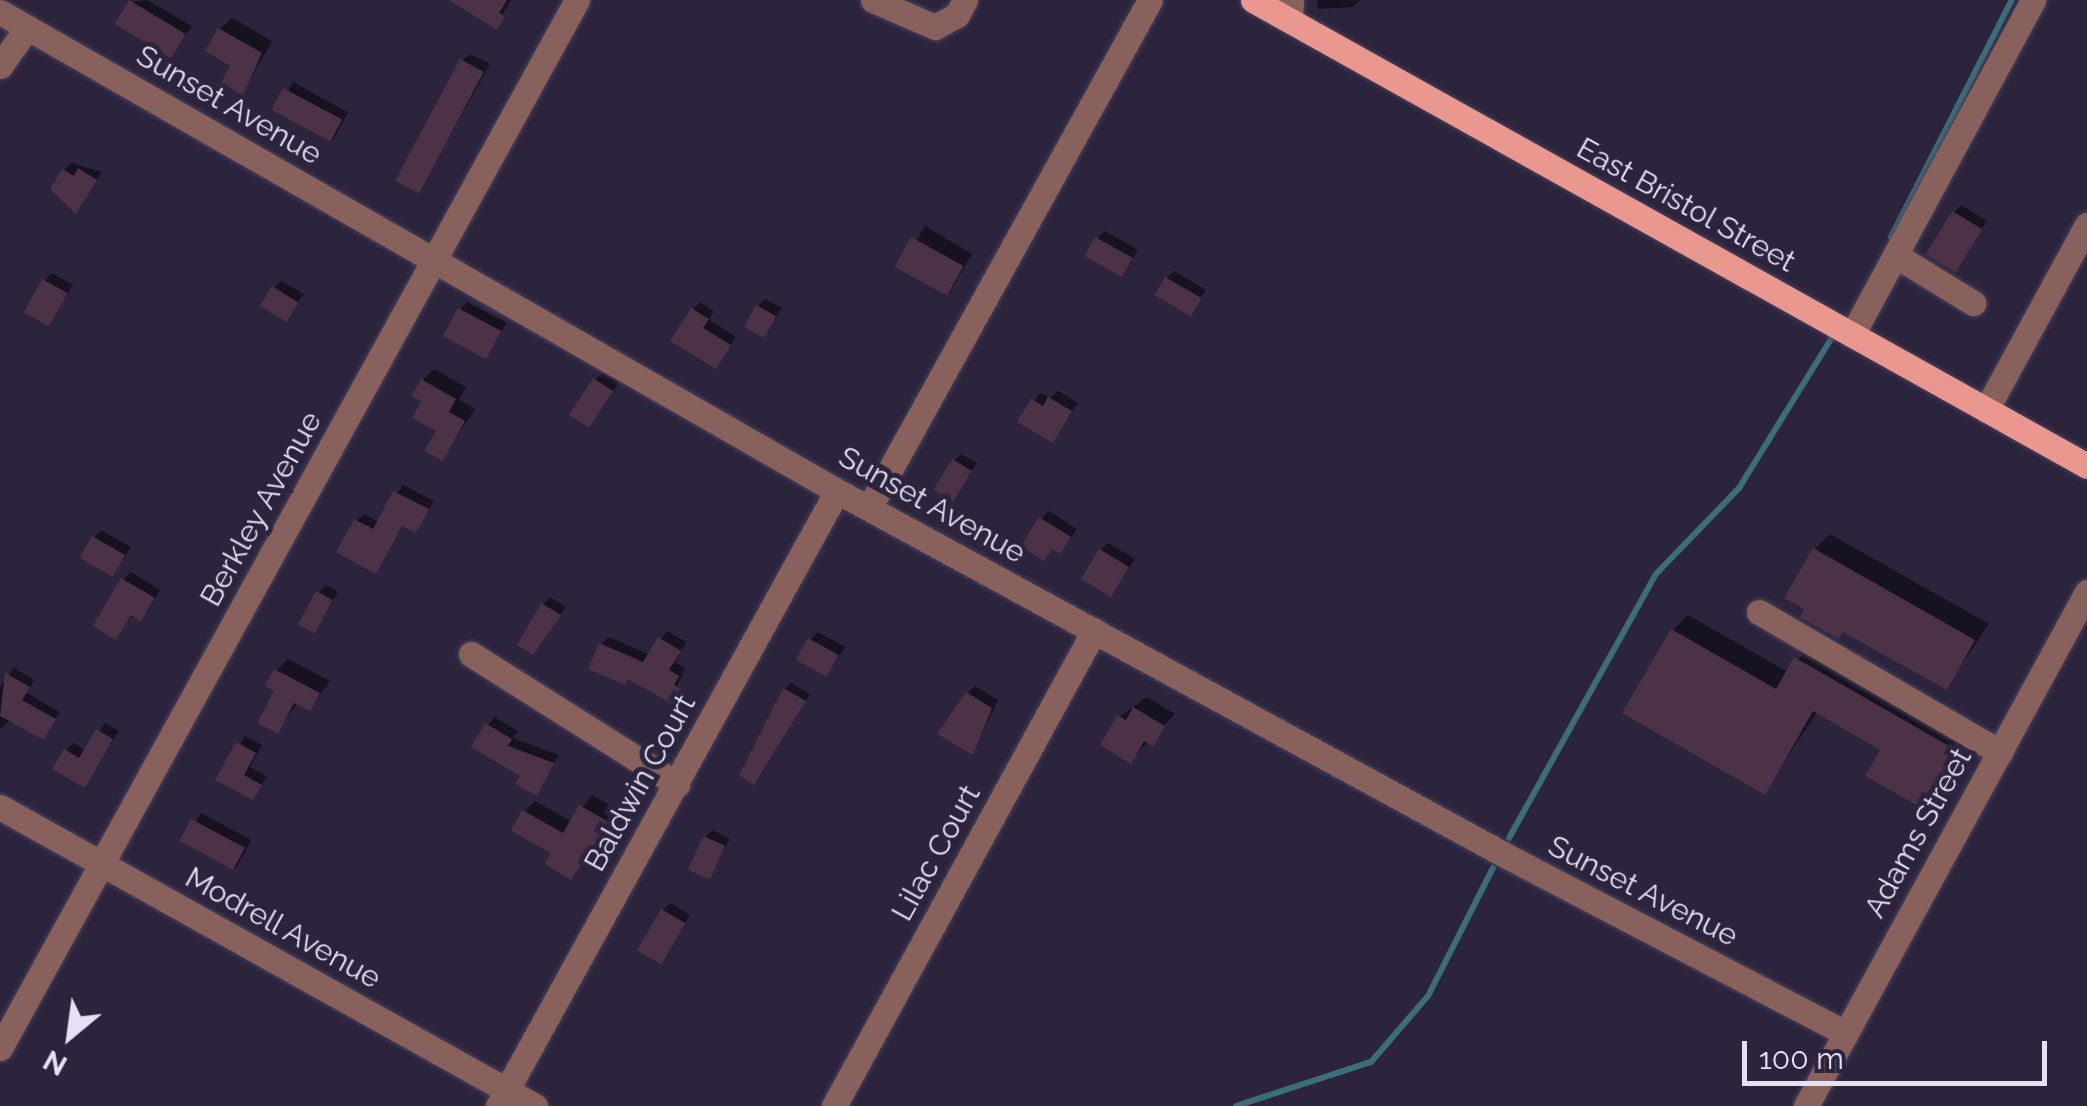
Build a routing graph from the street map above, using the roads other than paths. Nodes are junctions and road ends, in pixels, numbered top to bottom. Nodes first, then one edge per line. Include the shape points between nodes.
1 (578, 0) edge
2 (874, 0) edge
3 (965, 0) edge
4 (1150, 0) edge
5 (1252, 0) edge
6 (2033, 0) edge
7 (1291, 10) edge
8 (0, 12) edge
9 (27, 28) junction
10 (0, 66) edge
11 (2087, 226) edge
12 (1895, 256) junction
13 (437, 260) junction
14 (1973, 303) dead end
15 (1852, 335) junction
16 (1986, 410) junction
17 (2087, 466) edge
18 (838, 491) junction
19 (870, 506) junction
20 (2087, 592) edge
21 (1759, 612) dead end
22 (1094, 631) junction
23 (471, 654) dead end
24 (2000, 752) junction
25 (676, 784) junction
26 (0, 808) edge
27 (102, 864) junction
28 (1846, 1032) junction
29 (0, 1048) edge
30 (502, 1098) edge
31 (534, 1106) edge
32 (834, 1106) edge
33 (1806, 1106) edge

1 - 13 street, Berkley Avenue
2 - 3 street via 935,28 957,15
4 - 19 street
5 - 7 main road, East Bristol Street
6 - 12 street
7 - 15 main road, East Bristol Street
8 - 9 street, Sunset Avenue
9 - 10 street
9 - 13 street, Sunset Avenue
11 - 16 street
12 - 14 street
12 - 15 street
13 - 18 street, Sunset Avenue
13 - 27 street, Berkley Avenue
15 - 16 main road, East Bristol Street
16 - 17 main road, East Bristol Street
18 - 19 street, Sunset Avenue
18 - 25 street, Baldwin Court
19 - 22 street, Sunset Avenue
20 - 24 street, Adams Street
21 - 24 street
22 - 28 street, Sunset Avenue
22 - 32 street, Lilac Court
23 - 25 street
24 - 28 street, Adams Street
25 - 30 street, Baldwin Court
26 - 27 street, Modrell Avenue
27 - 29 street, Berkley Avenue
27 - 30 street, Modrell Avenue
28 - 33 street, Adams Street
30 - 31 street, Modrell Avenue

